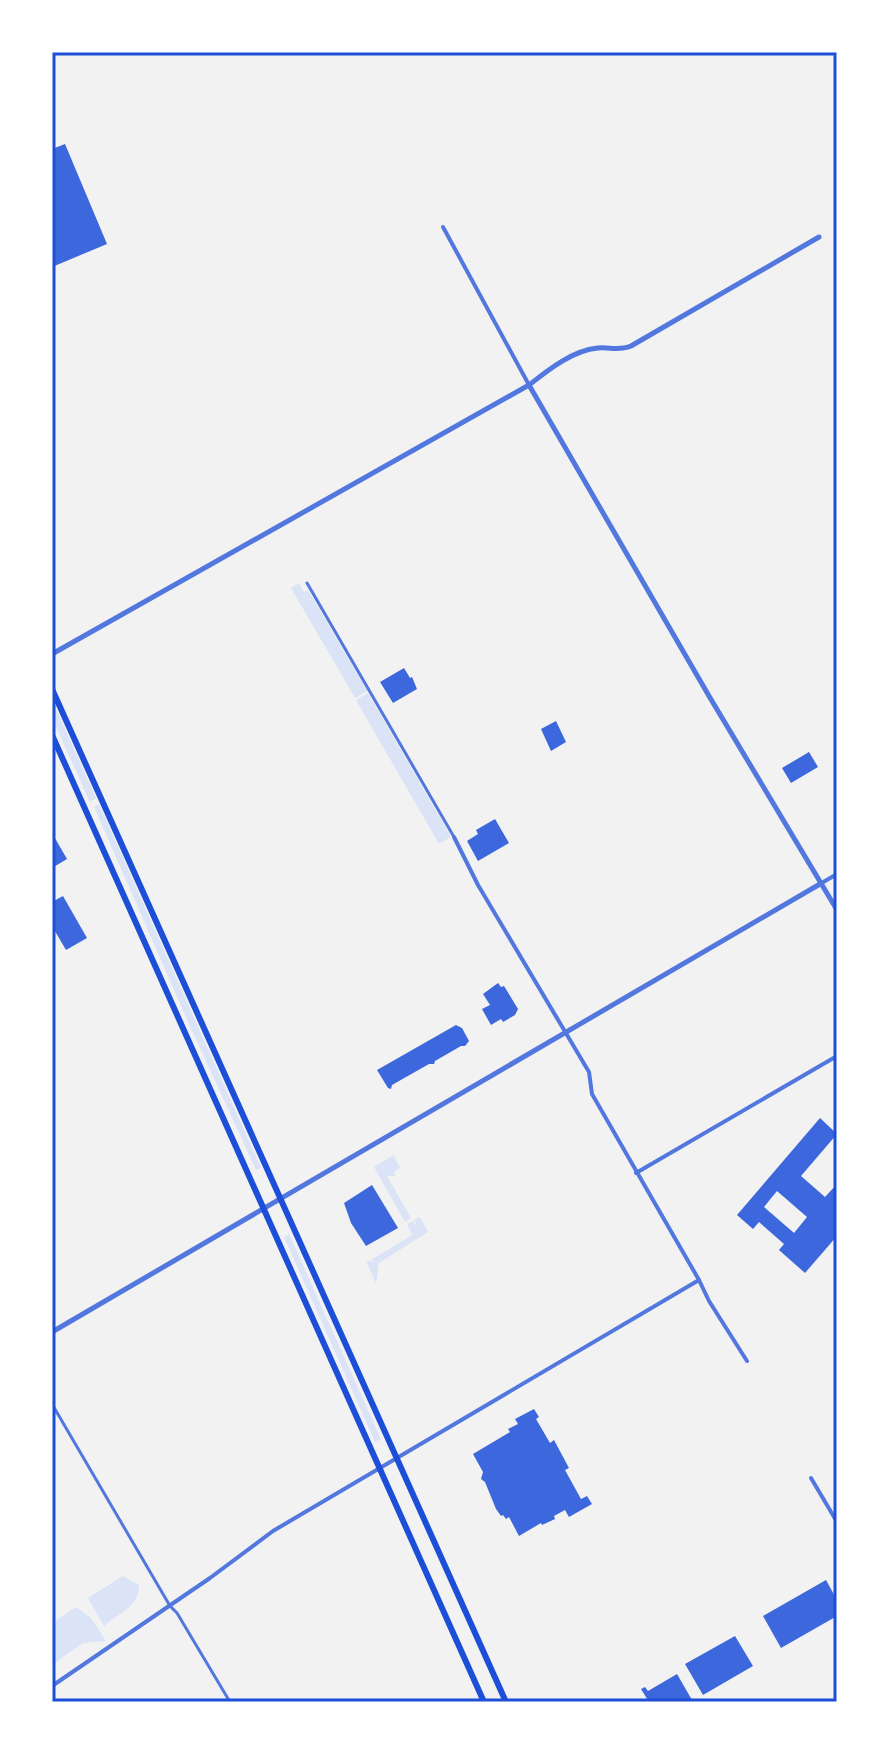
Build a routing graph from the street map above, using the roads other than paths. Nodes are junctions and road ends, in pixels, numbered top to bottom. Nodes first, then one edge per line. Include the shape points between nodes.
1 (443, 227) dead end
2 (819, 237) dead end
3 (529, 385) junction
4 (307, 583) dead end
5 (52, 654) edge
6 (52, 689) edge
7 (52, 735) edge
8 (454, 837) joint
9 (837, 874) edge
10 (820, 884) junction
11 (837, 910) edge
12 (567, 1033) junction
13 (837, 1056) edge
14 (636, 1173) junction
15 (281, 1198) junction
16 (263, 1209) junction
17 (699, 1280) junction
18 (52, 1332) edge
19 (747, 1361) dead end
20 (52, 1404) edge
21 (397, 1458) junction
22 (379, 1468) junction
23 (811, 1478) dead end
24 (837, 1522) edge
25 (170, 1606) junction
26 (52, 1686) edge
27 (230, 1702) edge
28 (484, 1702) edge
29 (506, 1702) edge

1 - 3 street
2 - 3 street via 631,346 585,351
3 - 5 street
3 - 10 street
4 - 8 street
6 - 15 main road
7 - 16 main road
8 - 12 street
9 - 10 street
10 - 11 street
10 - 12 street
12 - 14 street via 589,1072 592,1094
12 - 15 street
13 - 14 street
14 - 17 street
15 - 16 street
15 - 21 main road
16 - 18 street
16 - 22 main road
17 - 19 street
17 - 21 street
20 - 25 street
21 - 22 street
21 - 29 main road
22 - 25 street via 273,1531
22 - 28 main road
23 - 24 street
25 - 26 street
25 - 27 street

